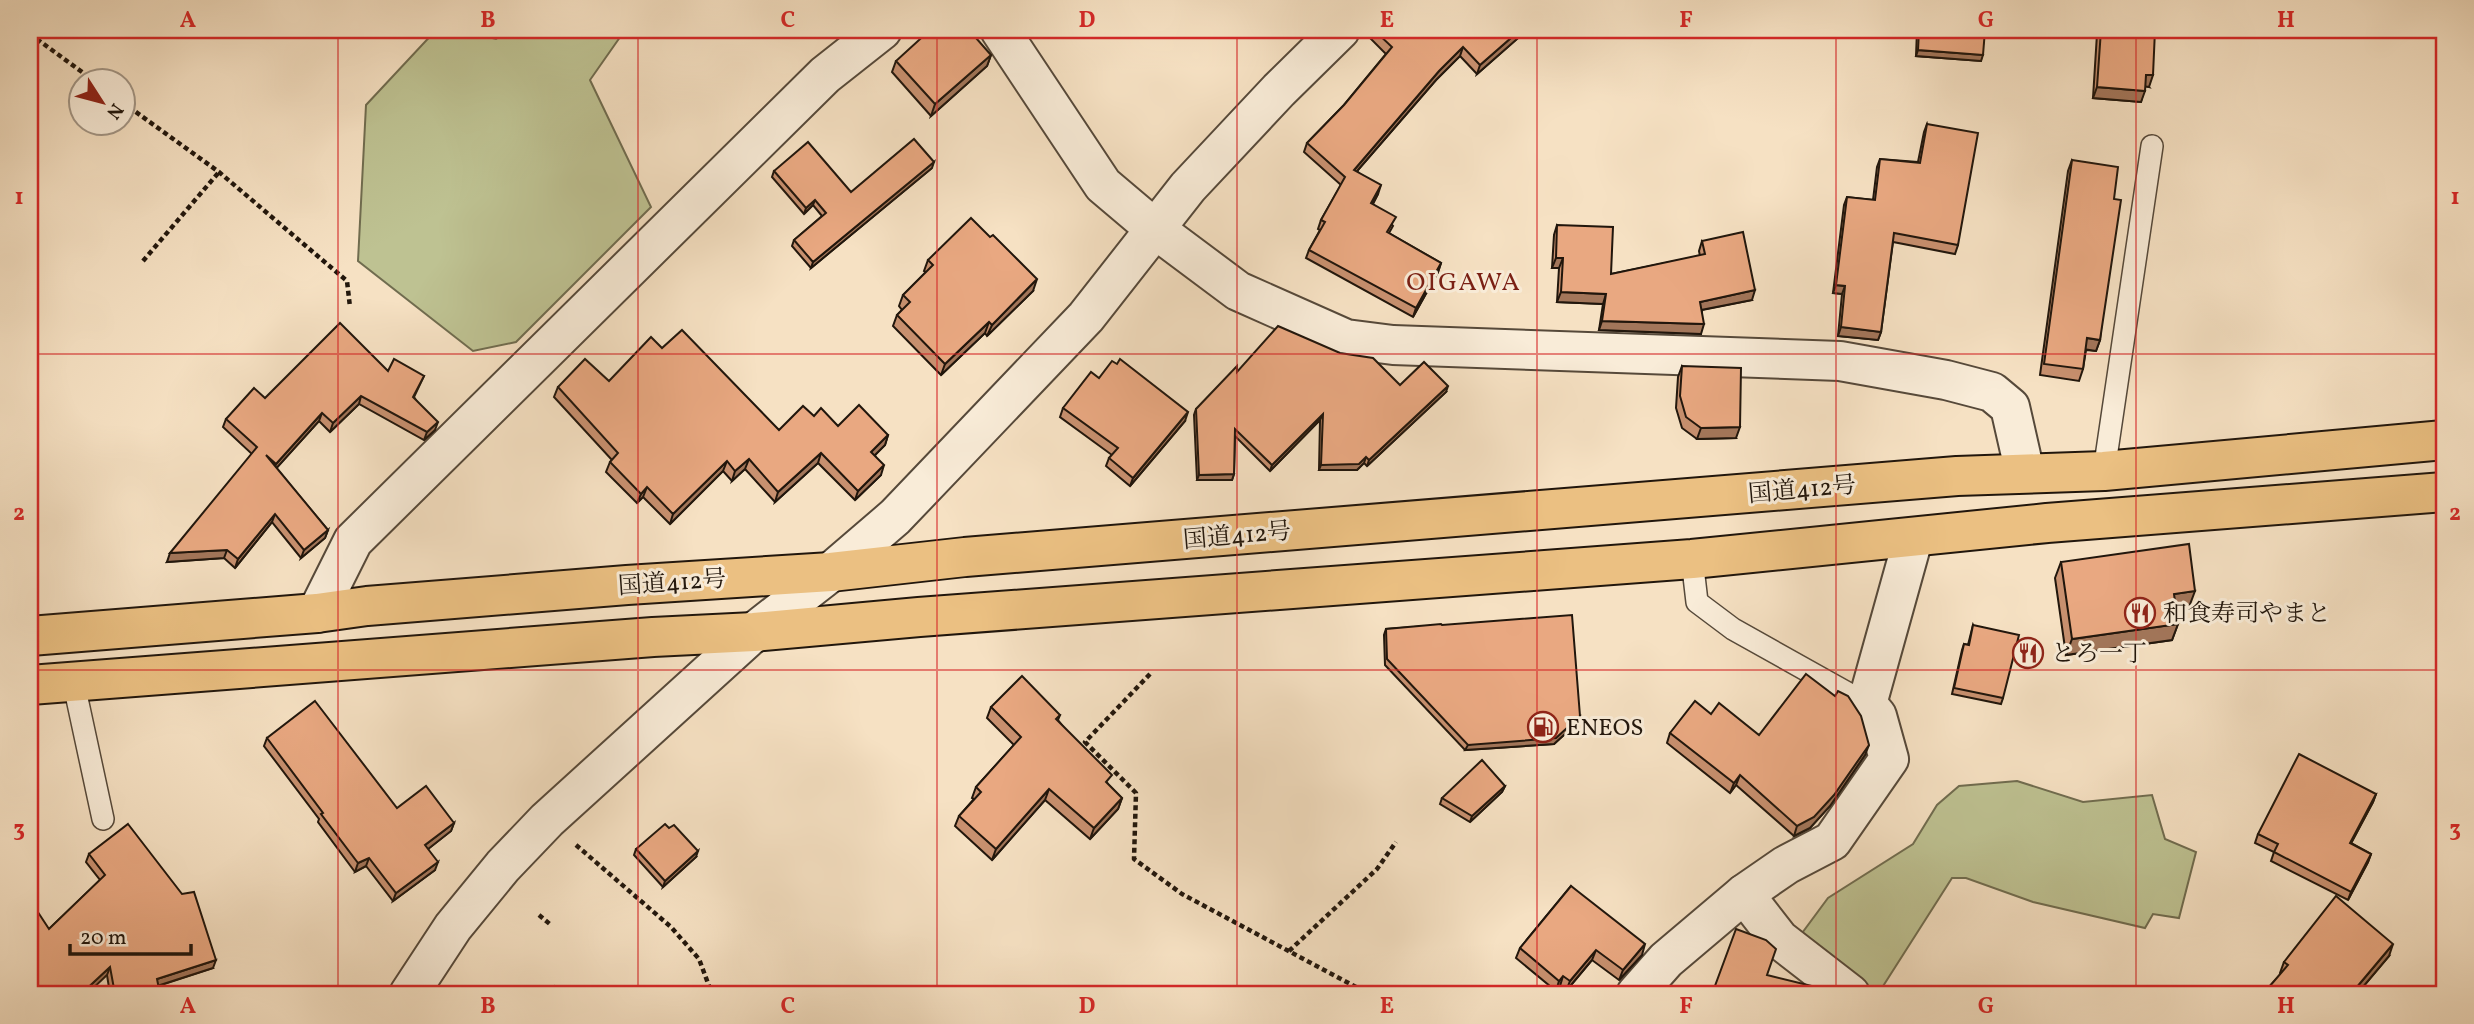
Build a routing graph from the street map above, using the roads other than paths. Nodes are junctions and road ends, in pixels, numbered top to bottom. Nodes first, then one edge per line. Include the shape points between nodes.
1 (882, 30) edge
2 (1000, 30) edge
3 (1340, 30) edge
4 (2152, 146) dead end
5 (1155, 229) junction
6 (2444, 440) edge
7 (2104, 471) junction
8 (2025, 473) junction
9 (2444, 492) edge
10 (1913, 538) junction
11 (1692, 559) junction
12 (831, 572) junction
13 (317, 613) junction
14 (754, 632) junction
15 (30, 636) edge
16 (73, 680) junction
17 (30, 685) edge
18 (1867, 704) junction
19 (103, 820) dead end
20 (1744, 894) junction
21 (409, 994) edge
22 (1636, 994) edge
23 (1850, 994) edge

1 - 13 street via 825,75 353,541
2 - 5 street via 1103,186
3 - 5 street via 1188,187
4 - 7 lane
5 - 8 street via 1238,291 1346,339 1393,345 1840,361 1992,392 2010,407
5 - 12 street via 1086,317 895,517
6 - 7 highway, 国道412号
7 - 8 highway, 国道412号
8 - 12 highway, 国道412号 via 965,557
9 - 10 highway
10 - 11 highway
10 - 18 street
11 - 14 highway
11 - 18 lane via 1697,602 1733,629
12 - 13 highway, 国道412号
12 - 14 street
13 - 15 highway, 国道412号
14 - 16 highway
14 - 21 street via 547,820 503,866 453,927
16 - 17 highway
16 - 19 lane
18 - 20 street via 1877,716 1889,759 1832,841
20 - 22 street via 1666,960
20 - 23 street via 1779,939

